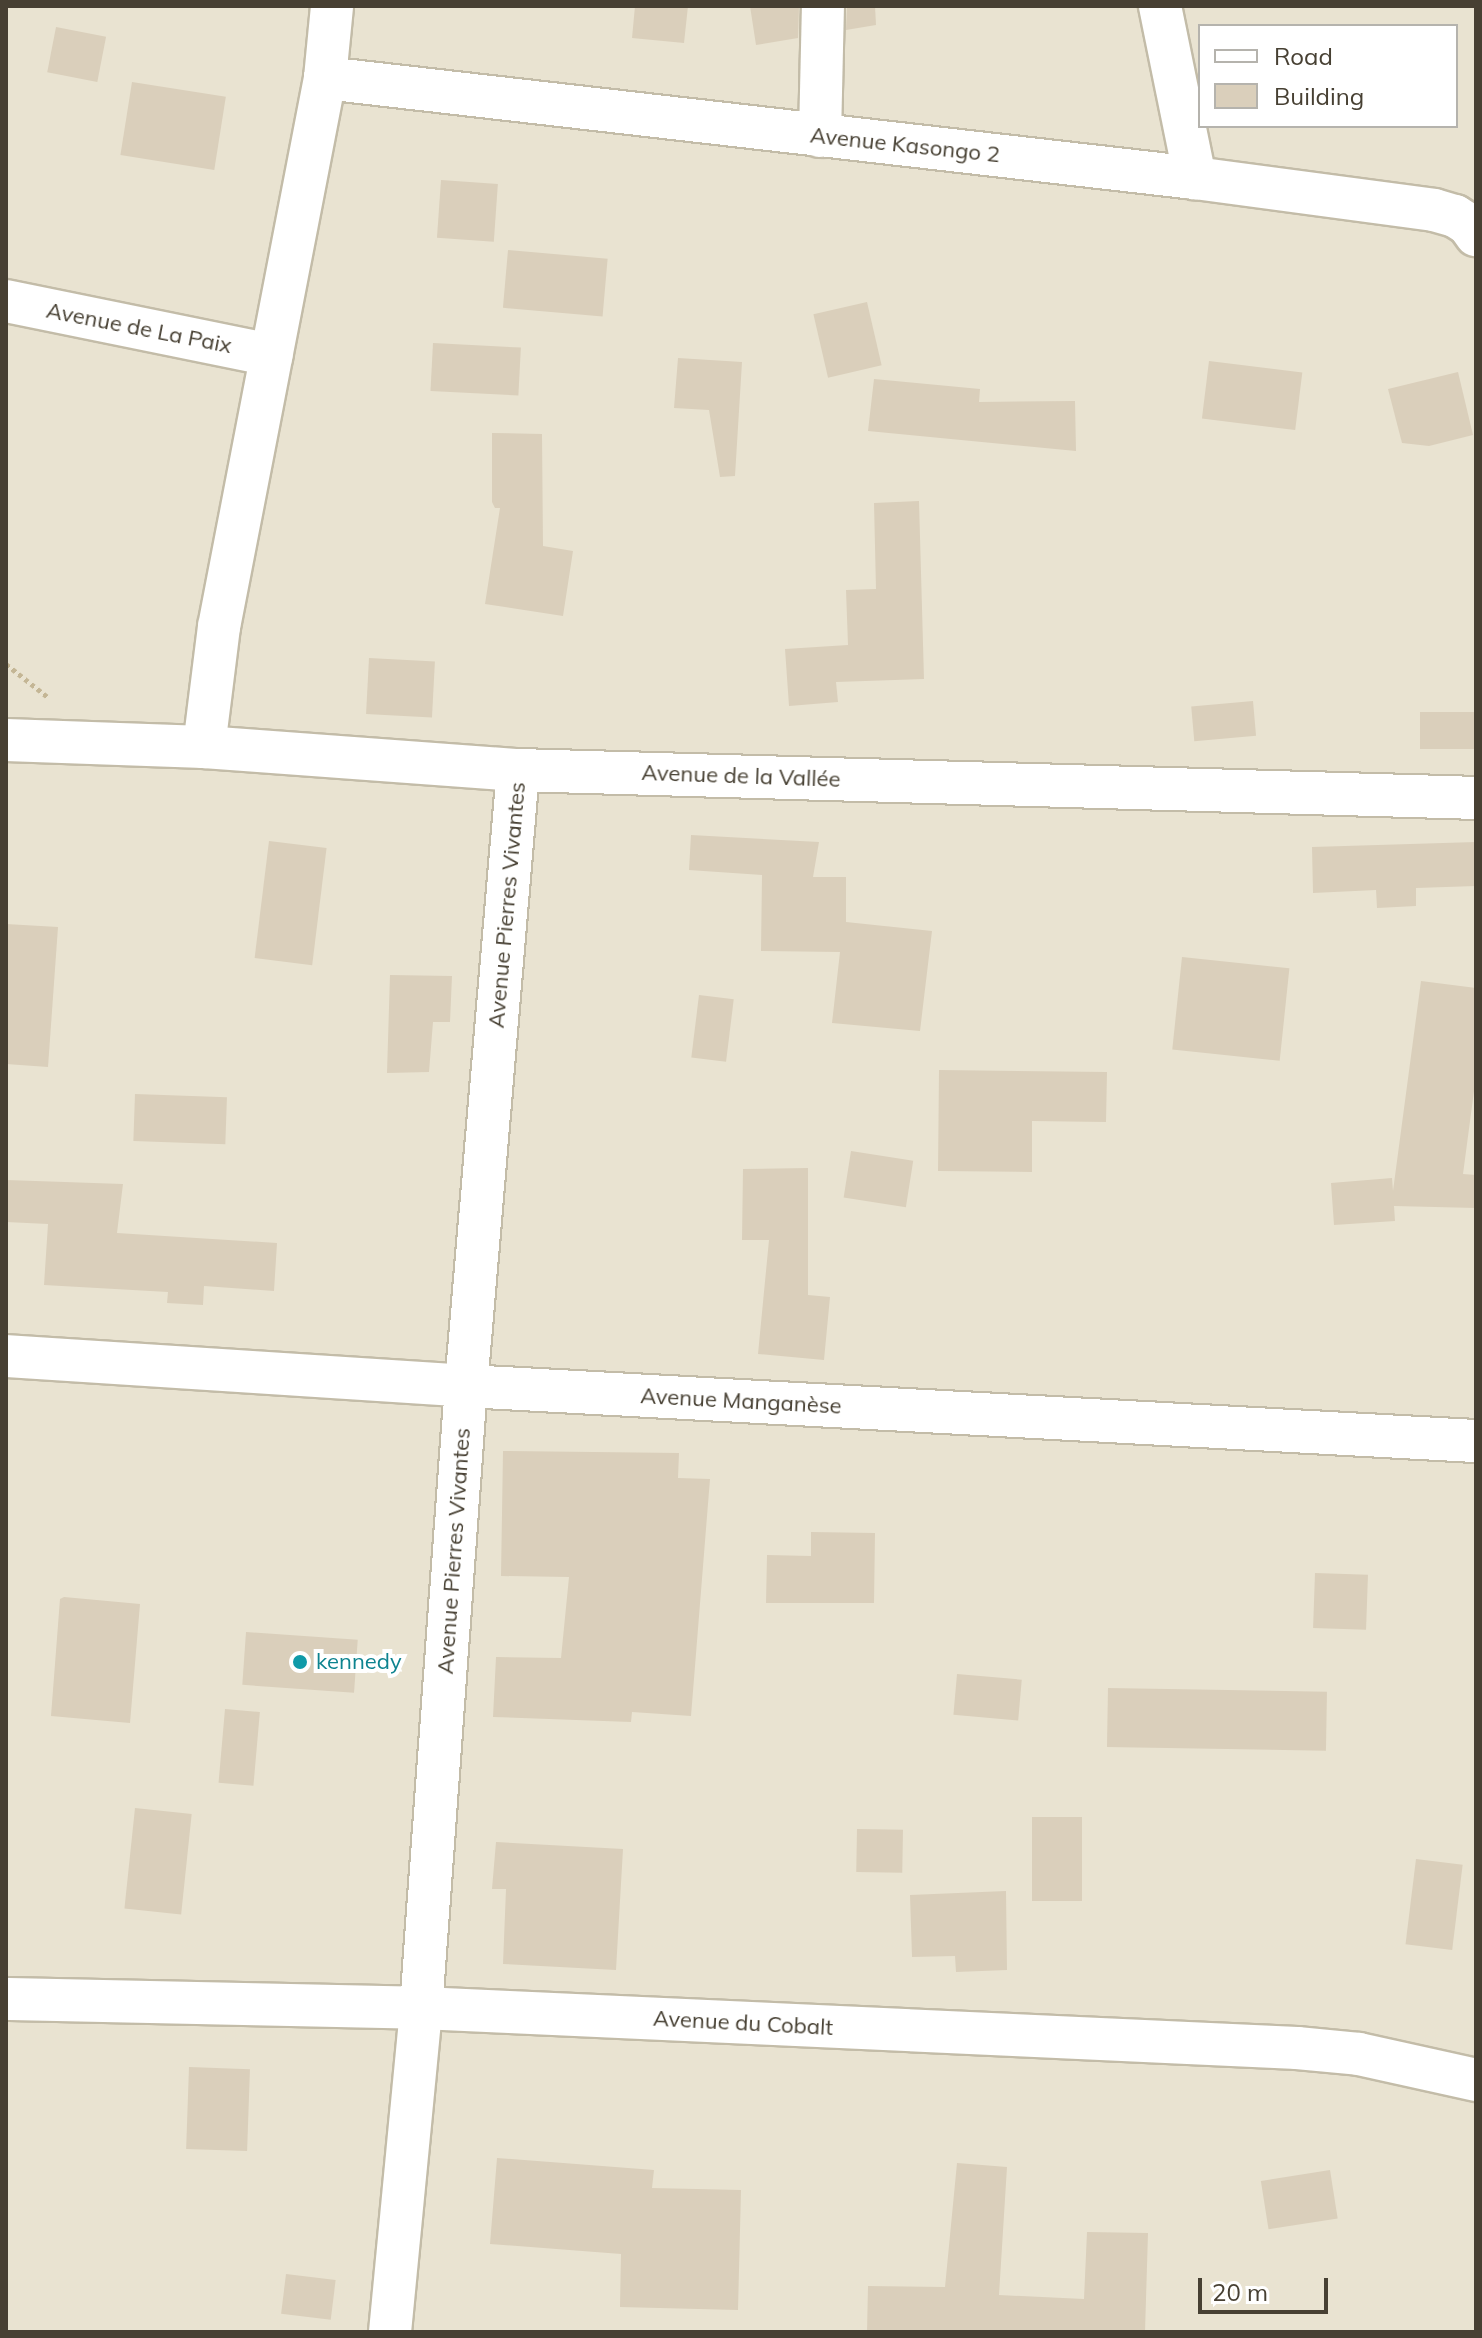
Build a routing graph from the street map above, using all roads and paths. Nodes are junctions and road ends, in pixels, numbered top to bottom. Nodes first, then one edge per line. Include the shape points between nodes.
1 (332, 6) edge
2 (823, 6) edge
3 (1160, 6) edge
4 (325, 78) junction
5 (820, 136) junction
6 (1195, 178) junction
7 (1476, 235) edge
8 (6, 301) edge
9 (272, 355) junction
10 (6, 740) edge
11 (204, 747) junction
12 (518, 770) junction
13 (1476, 798) edge
14 (6, 1356) edge
15 (466, 1386) junction
16 (1476, 1441) edge
17 (6, 1999) edge
18 (421, 2008) junction
19 (1476, 2080) edge
20 (390, 2332) edge

1 - 4 street
2 - 5 street
3 - 6 street
4 - 5 street, Avenue Kasongo 2
4 - 9 street
5 - 6 street, Avenue Kasongo 2
6 - 7 street, Avenue Kasongo 2 via 1434,210 1455,216
8 - 9 street, Avenue de La Paix
9 - 11 street via 219,627
10 - 11 street, Avenue de la Vallée
11 - 12 street, Avenue de la Vallée
12 - 13 street, Avenue de la Vallée
12 - 15 street, Avenue Pierres Vivantes
14 - 15 street, Avenue Manganèse
15 - 16 street, Avenue Manganèse
15 - 18 street, Avenue Pierres Vivantes
17 - 18 street, Avenue du Cobalt
18 - 19 street, Avenue du Cobalt via 1297,2048 1359,2054
18 - 20 street, Avenue Pierres Vivantes

